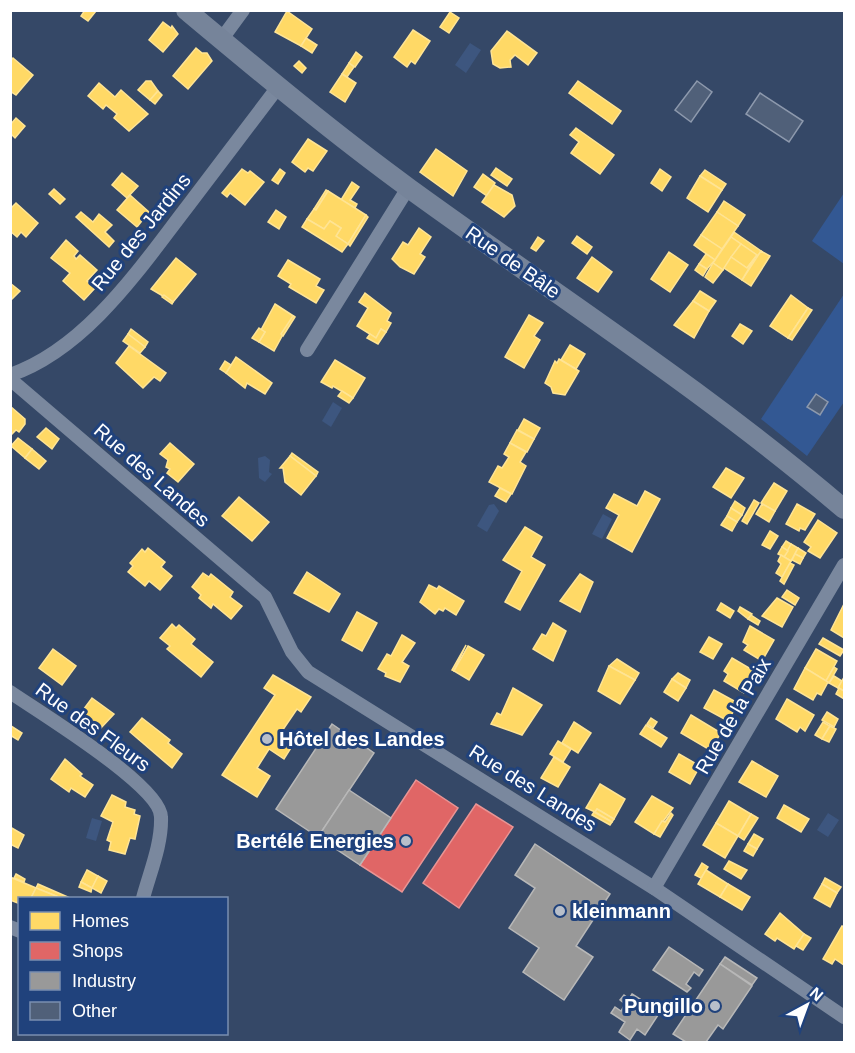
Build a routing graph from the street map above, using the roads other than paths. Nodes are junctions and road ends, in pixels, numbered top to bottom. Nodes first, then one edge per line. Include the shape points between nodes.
1 (186, 10) edge
2 (243, 10) edge
3 (221, 40) junction
4 (278, 87) junction
5 (408, 188) junction
6 (307, 350) dead end
7 (10, 377) edge
8 (844, 509) edge
9 (844, 565) edge
10 (10, 692) edge
11 (654, 888) junction
12 (143, 897) edge
13 (844, 1017) edge

1 - 3 street, Rue de Bâle
2 - 3 street
3 - 4 street, Rue de Bâle
4 - 5 street, Rue de Bâle
4 - 7 street, Rue des Jardins via 127,286 63,346
5 - 6 street
5 - 8 street, Rue de Bâle via 756,435
7 - 11 street, Rue des Landes via 265,597 292,652 308,672
9 - 11 street, Rue de la Paix
10 - 12 street, Rue des Fleurs via 135,779 159,806 156,853
11 - 13 street, Rue des Landes

